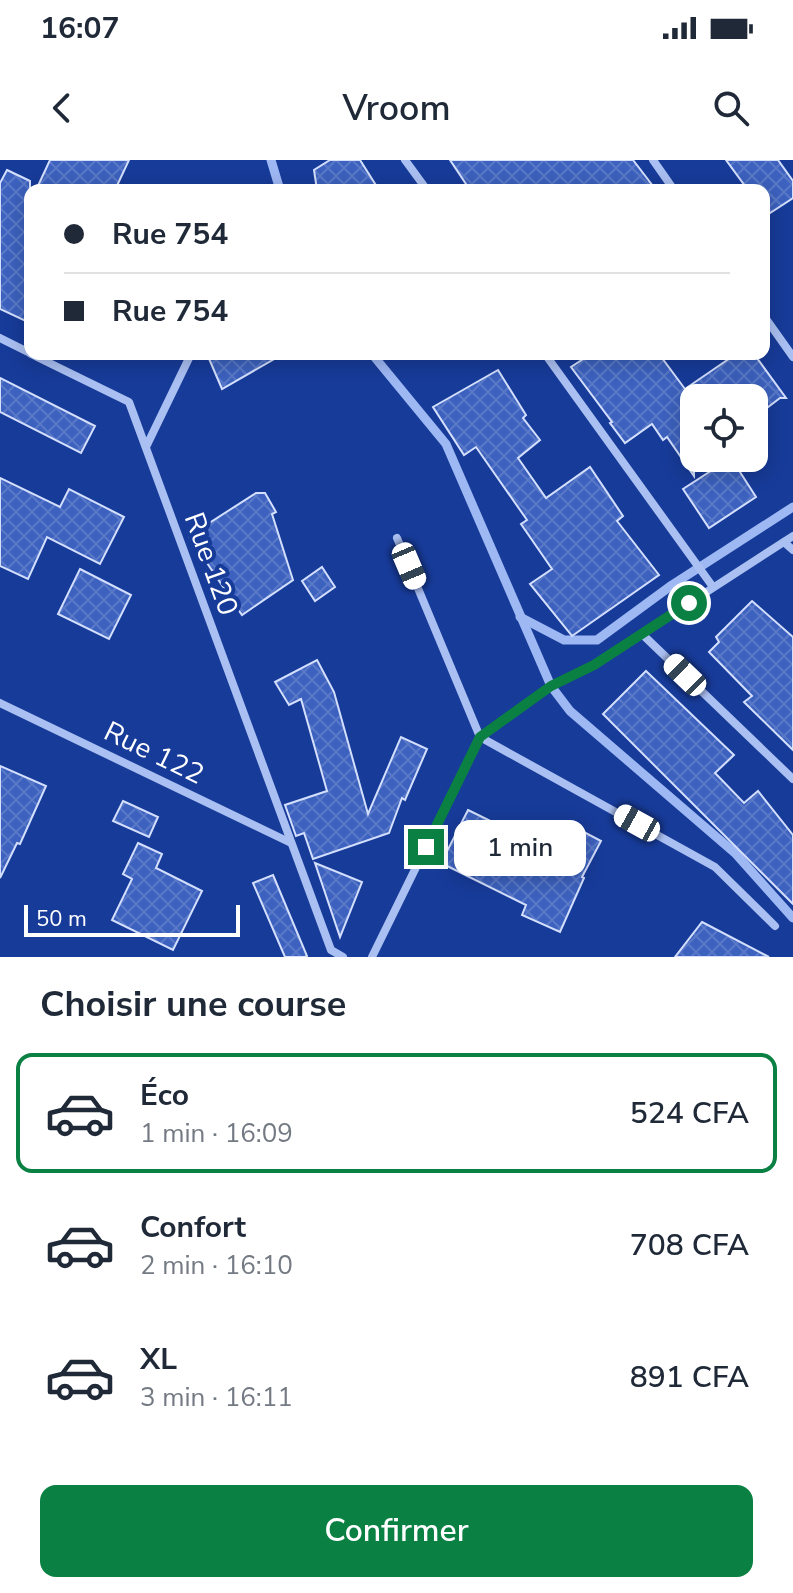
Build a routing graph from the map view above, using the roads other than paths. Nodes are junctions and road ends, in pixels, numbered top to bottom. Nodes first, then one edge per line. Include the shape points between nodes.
1 (405, 160) edge
2 (653, 160) edge
3 (423, 184) edge
4 (670, 184) edge
5 (770, 324) edge
6 (0, 338) edge
7 (24, 350) edge
8 (793, 357) edge
9 (43, 360) edge
10 (188, 360) edge
11 (549, 360) edge
12 (145, 447) junction
13 (793, 536) edge
14 (397, 538) dead end
15 (784, 542) junction
16 (793, 550) edge
17 (713, 587) junction
18 (642, 634) junction
19 (0, 703) edge
20 (480, 737) junction
21 (793, 779) edge
22 (289, 843) junction
23 (775, 926) dead end
24 (343, 957) edge
25 (372, 957) edge

1 - 3 street
2 - 4 street
5 - 8 street
6 - 7 street, Rue 120
9 - 12 street, Rue 120 via 129,402
10 - 12 street
11 - 17 street
12 - 22 street, Rue 120
13 - 15 street
14 - 20 street
15 - 16 street
15 - 17 street
17 - 18 street
18 - 20 street via 551,686
18 - 21 street
19 - 22 street, Rue 122
20 - 23 street via 715,867
20 - 25 street
22 - 24 street, Rue 120 via 331,950

